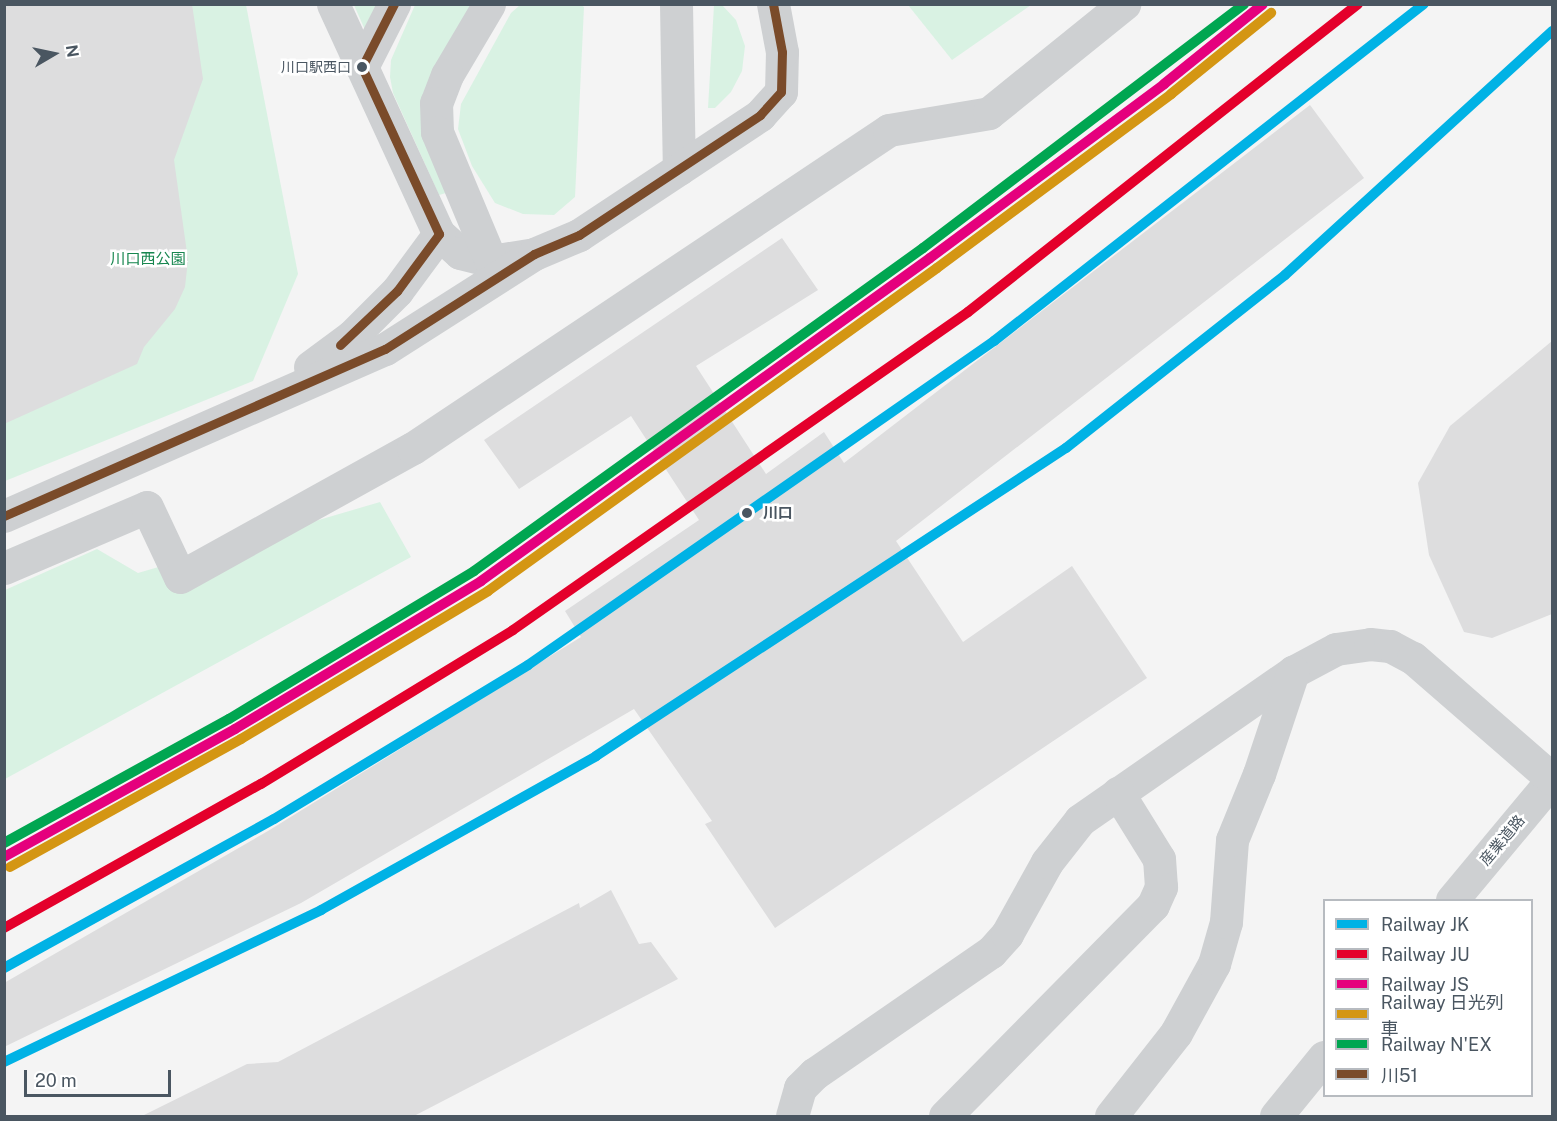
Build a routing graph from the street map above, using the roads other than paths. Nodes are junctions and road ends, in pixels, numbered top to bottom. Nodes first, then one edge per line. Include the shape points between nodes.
1 (333, 4) edge
2 (394, 4) edge
3 (489, 4) edge
4 (676, 4) edge
5 (773, 4) edge
6 (1124, 4) edge
7 (362, 67) junction
8 (679, 170) junction
9 (439, 234) junction
10 (534, 254) junction
11 (491, 261) junction
12 (237, 412) junction
13 (4, 516) edge
14 (4, 568) edge
15 (1293, 672) junction
16 (1552, 779) edge
17 (1118, 793) junction
18 (1453, 899) edge
19 (1323, 1058) edge
20 (792, 1116) edge
21 (945, 1116) edge
22 (1111, 1116) edge
23 (1275, 1116) edge

1 - 7 street
2 - 7 street
3 - 11 street via 447,75 436,103 437,132
4 - 8 street
5 - 8 street via 782,52 781,92 760,115
6 - 14 street via 989,114 889,130 413,448 180,577 147,507
7 - 9 street
8 - 10 street via 579,235
9 - 11 street via 460,253
9 - 12 street via 397,291 352,336 306,371
10 - 11 street
10 - 12 street via 385,349
12 - 13 street
15 - 16 street via 1336,649 1370,644 1390,646 1413,658
15 - 17 street
15 - 22 street via 1232,840 1226,922 1214,964 1176,1033
16 - 18 street, 産業道路
17 - 20 street via 1080,820 1062,841 1007,934 991,952 814,1074 800,1088
17 - 21 street via 1159,859 1162,880 1153,905
19 - 23 street

